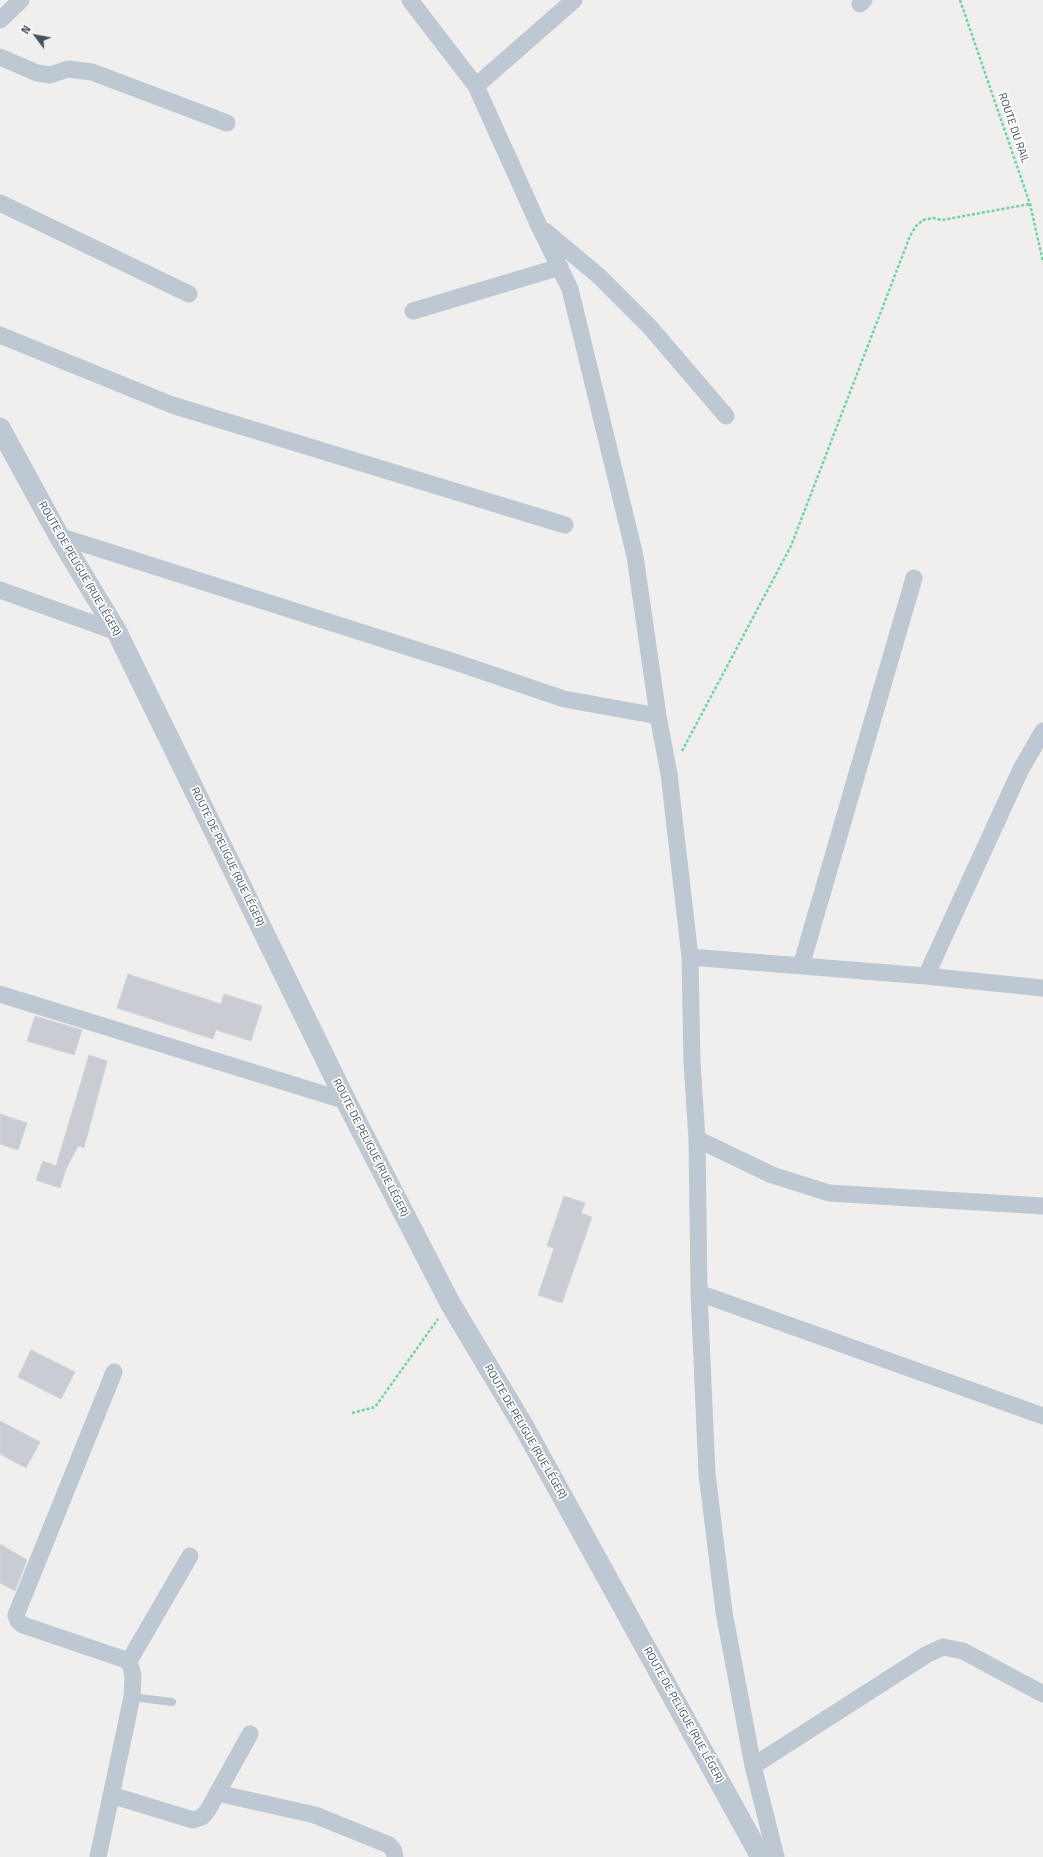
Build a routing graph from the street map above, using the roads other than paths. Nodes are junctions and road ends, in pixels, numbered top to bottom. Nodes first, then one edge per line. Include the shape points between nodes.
1 (21, 0) edge
2 (410, 0) edge
3 (574, 0) edge
4 (0, 20) edge
5 (0, 57) edge
6 (476, 86) junction
7 (227, 123) dead end
8 (0, 203) edge
9 (539, 226) junction
10 (560, 267) junction
11 (189, 294) dead end
12 (413, 311) dead end
13 (0, 336) edge
14 (726, 416) dead end
15 (0, 428) edge
16 (565, 525) dead end
17 (59, 536) junction
18 (914, 578) dead end
19 (0, 590) edge
20 (117, 632) junction
21 (658, 716) junction
22 (1043, 731) edge
23 (690, 958) junction
24 (801, 966) junction
25 (926, 976) junction
26 (1043, 988) edge
27 (0, 994) edge
28 (346, 1101) junction
29 (697, 1139) junction
30 (1043, 1206) edge
31 (699, 1293) junction
32 (114, 1372) dead end
33 (1043, 1416) edge
34 (190, 1556) dead end
35 (129, 1661) junction
36 (1043, 1694) edge
37 (132, 1698) junction
38 (172, 1702) dead end
39 (250, 1734) dead end
40 (753, 1766) junction
41 (217, 1793) junction
42 (111, 1795) junction
43 (98, 1857) edge
44 (395, 1857) edge
45 (761, 1857) edge
46 (776, 1857) edge

1 - 4 street
2 - 6 street
3 - 6 street
5 - 7 street via 36,73 50,75 68,69 92,72
6 - 9 street
8 - 11 street
9 - 10 street
9 - 14 street via 600,277 649,326
10 - 12 street
10 - 21 street via 570,289 635,556
13 - 16 street via 172,405
15 - 17 street, ROUTE DE PELIGUE (RUE LÉGER)
17 - 20 street, ROUTE DE PELIGUE (RUE LÉGER)
17 - 21 street via 564,699
18 - 24 street
19 - 20 street
20 - 28 street, ROUTE DE PELIGUE (RUE LÉGER)
21 - 23 street via 669,774
22 - 25 street via 1021,769
23 - 24 street
23 - 29 street via 692,1063
24 - 25 street
25 - 26 street
27 - 28 street
28 - 45 street, ROUTE DE PELIGUE (RUE LÉGER) via 450,1303 524,1427
29 - 30 street via 772,1175 829,1193
29 - 31 street
31 - 33 street
31 - 40 street via 707,1474 724,1612
32 - 35 street via 16,1615 23,1625
34 - 35 street
35 - 37 street via 133,1675
36 - 40 street via 962,1651 943,1647 926,1655
37 - 38 lane
37 - 42 street
39 - 41 street
40 - 46 street
41 - 42 street via 202,1817 193,1820
41 - 44 street via 315,1815 389,1845
42 - 43 street

